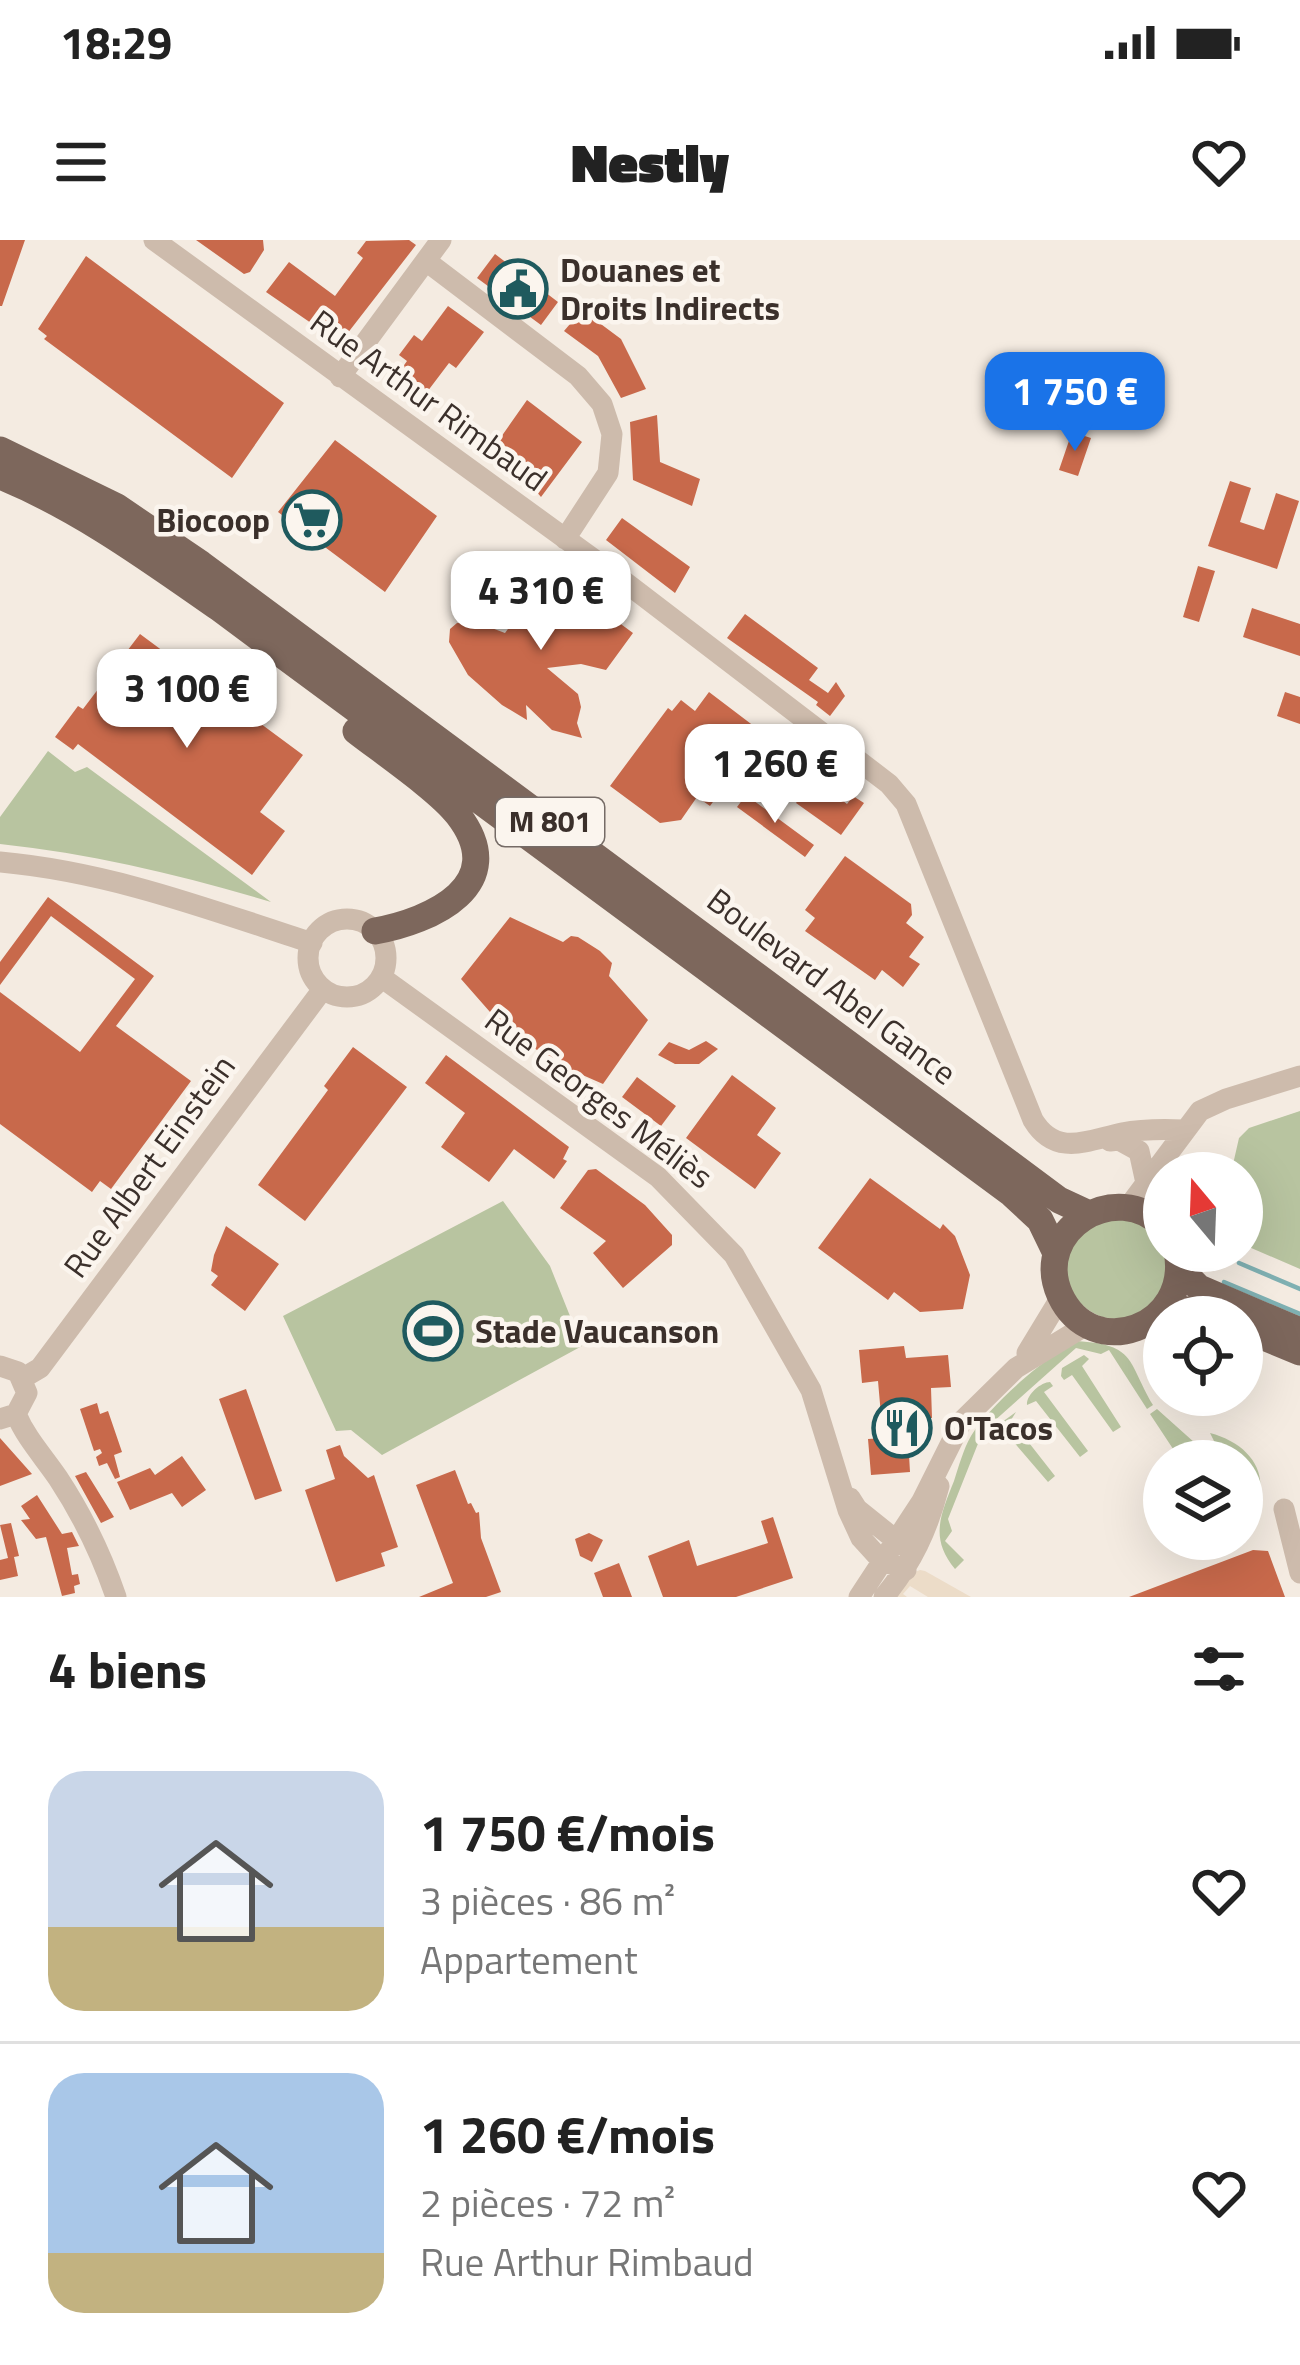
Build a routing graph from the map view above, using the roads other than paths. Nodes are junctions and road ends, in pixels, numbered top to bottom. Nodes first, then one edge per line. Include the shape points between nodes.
1 (154, 240) edge
2 (441, 240) edge
3 (426, 261) junction
4 (340, 377) junction
5 (0, 450) edge
6 (0, 476) edge
7 (565, 538) junction
8 (219, 608) junction
9 (0, 862) edge
10 (375, 931) junction
11 (312, 943) junction
12 (381, 977) junction
13 (323, 989) junction
14 (1300, 1076) edge
15 (1119, 1140) junction
16 (1094, 1142) junction
17 (1143, 1152) edge
18 (1158, 1152) edge
19 (1159, 1152) edge
20 (1172, 1152) edge
21 (1143, 1189) edge
22 (1129, 1206) junction
23 (1087, 1213) junction
24 (1143, 1214) edge
25 (1056, 1253) junction
26 (1188, 1272) edge
27 (1061, 1297) junction
28 (1088, 1324) junction
29 (1143, 1325) edge
30 (1300, 1331) edge
31 (1263, 1337) edge
32 (1300, 1352) edge
33 (0, 1366) edge
34 (1016, 1368) junction
35 (23, 1378) junction
36 (8, 1417) edge
37 (947, 1455) junction
38 (843, 1488) junction
39 (1284, 1509) dead end
40 (894, 1539) junction
41 (881, 1560) junction
42 (911, 1562) junction
43 (1300, 1573) edge
44 (116, 1597) edge
45 (860, 1597) edge
46 (884, 1597) edge

1 - 4 street, Rue Arthur Rimbaud
2 - 3 street
3 - 4 street
3 - 7 street via 578,376 602,404 612,434 608,472
4 - 7 street, Rue Arthur Rimbaud
5 - 23 main road, Boulevard Abel Gance / M 801 via 117,506 201,564 1040,1187
6 - 8 main road, Boulevard Abel Gance / M 801 via 110,534
7 - 16 street, Rue Arthur Rimbaud via 890,784 906,804 1033,1120 1050,1139
8 - 10 main road via 458,815 473,860 463,891 441,911
8 - 25 main road, Boulevard Abel Gance / M 801 via 1012,1194 1040,1220
9 - 11 street via 160,891
10 - 11 street via 336,921
10 - 12 street via 386,958
11 - 13 street via 309,968
12 - 13 street via 355,997
12 - 38 street, Rue Georges Méliès via 627,1153 734,1255 802,1372
13 - 35 street, Rue Albert Einstein via 40,1368
14 - 20 street via 1216,1102 1194,1116
15 - 16 street, Rue Arthur Rimbaud
15 - 17 street
15 - 18 street, Rue Arthur Rimbaud
16 - 19 street, Rue Arthur Rimbaud via 1143,1130
21 - 22 street
22 - 23 main road
22 - 24 main road
23 - 25 main road
25 - 27 main road, M 801
26 - 30 main road via 1199,1288
27 - 28 main road
27 - 34 street
28 - 29 main road
28 - 34 street
31 - 32 main road
33 - 35 street
34 - 37 street via 962,1421
35 - 36 street via 27,1393
36 - 44 street via 92,1535
37 - 40 street
37 - 42 street
38 - 40 street, Rue Georges Méliès
38 - 41 street, Rue Georges Méliès via 861,1538
39 - 43 street
40 - 41 street
40 - 42 street, Rue Georges Méliès
41 - 42 street
41 - 45 street
42 - 46 street

